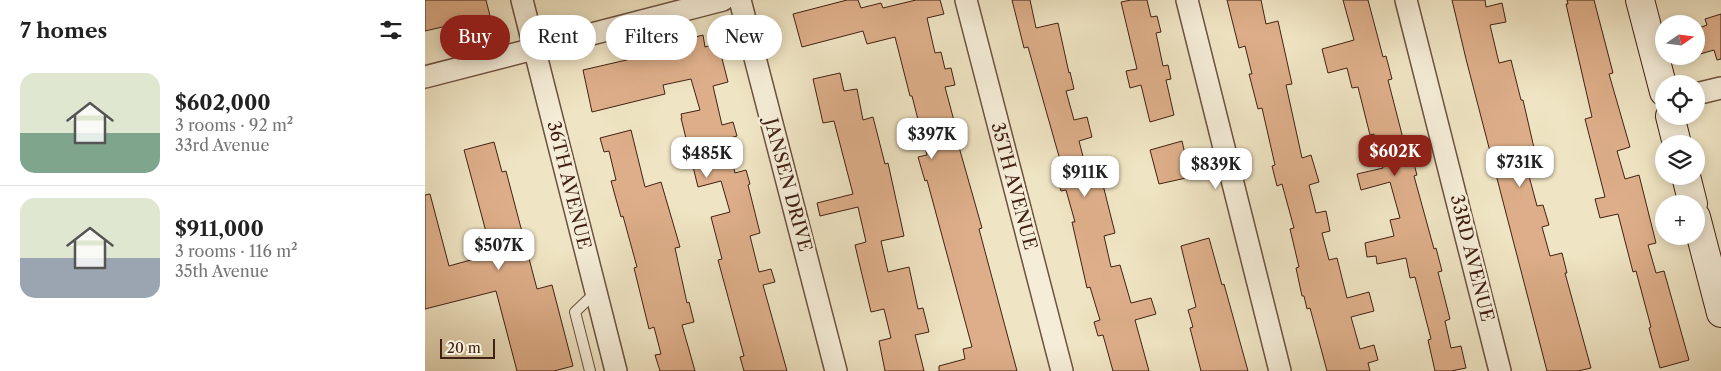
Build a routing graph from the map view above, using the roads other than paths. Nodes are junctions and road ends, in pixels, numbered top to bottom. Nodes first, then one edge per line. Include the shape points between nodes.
1 (522, 0) edge
2 (723, 0) edge
3 (740, 0) edge
4 (966, 0) edge
5 (1187, 0) edge
6 (1406, 0) edge
7 (1640, 0) edge
8 (526, 15) edge
9 (596, 33) edge
10 (520, 53) edge
11 (538, 60) edge
12 (1660, 75) edge
13 (425, 78) edge
14 (1721, 88) edge
15 (1705, 92) edge
16 (1704, 245) edge
17 (596, 292) junction
18 (1720, 302) edge
19 (590, 371) edge
20 (616, 371) edge
21 (836, 371) edge
22 (1062, 371) edge
23 (1280, 371) edge
24 (1500, 371) edge

1 - 8 street, 36TH AVENUE
2 - 9 street
3 - 21 street, JANSEN DRIVE
4 - 22 street, 35TH AVENUE
5 - 23 street
6 - 24 street, 33RD AVENUE
7 - 12 main road
10 - 13 street
11 - 17 street, 36TH AVENUE
14 - 15 street
16 - 18 main road
17 - 19 lane via 575,312
17 - 20 street, 36TH AVENUE

